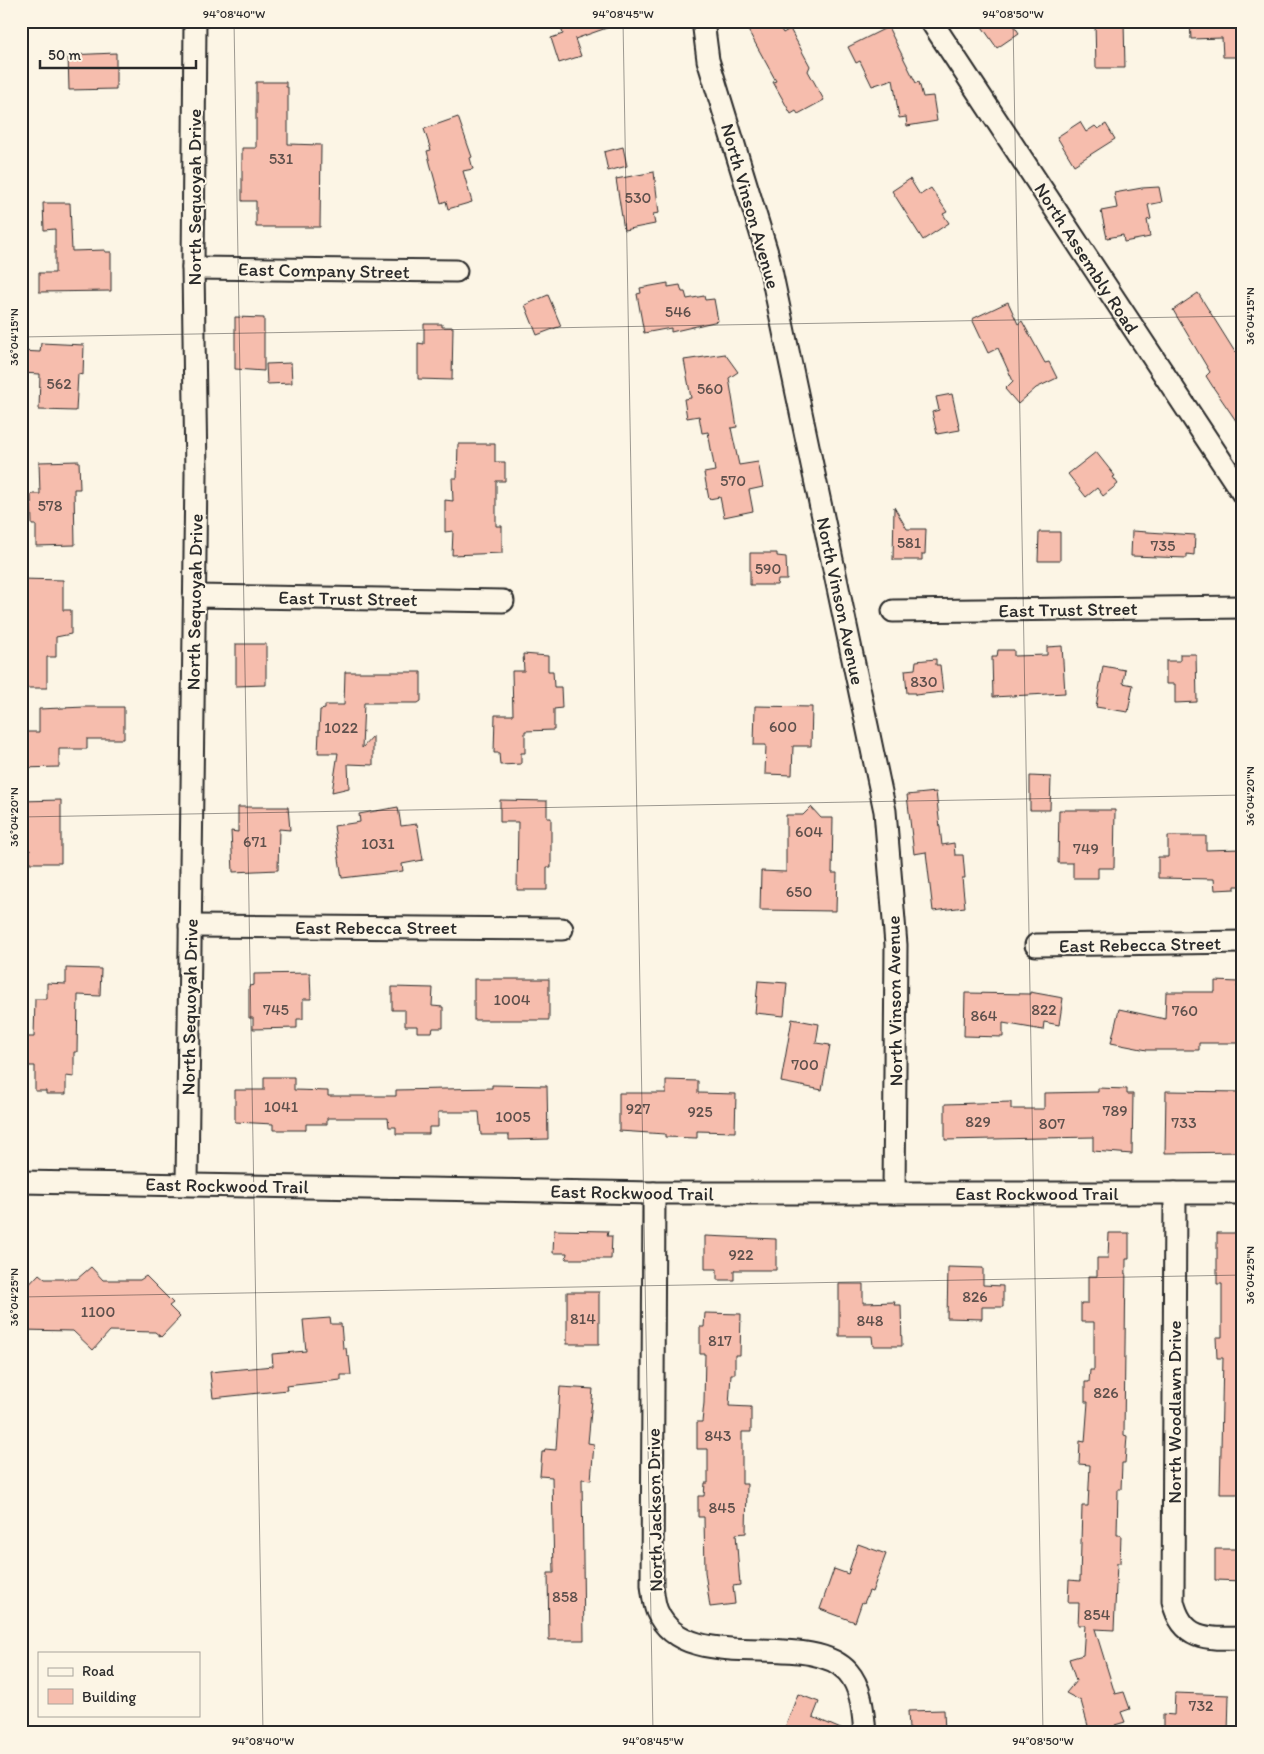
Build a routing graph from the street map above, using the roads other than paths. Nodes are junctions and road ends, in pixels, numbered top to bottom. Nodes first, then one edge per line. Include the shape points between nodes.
1 (195, 21) edge
2 (703, 21) edge
3 (931, 21) edge
4 (193, 268) junction
5 (456, 271) dead end
6 (1243, 494) edge
7 (194, 596) junction
8 (503, 601) dead end
9 (1243, 607) edge
10 (893, 611) dead end
11 (190, 926) junction
12 (562, 929) dead end
13 (1243, 942) edge
14 (1036, 945) dead end
15 (21, 1182) edge
16 (187, 1183) junction
17 (654, 1193) junction
18 (894, 1193) junction
19 (1175, 1193) junction
20 (1243, 1194) edge
21 (1243, 1638) edge
22 (865, 1733) edge

1 - 4 street, North Sequoyah Drive
2 - 18 street, North Vinson Avenue via 708,60 768,256 885,811 896,945
3 - 6 street, North Assembly Road
4 - 5 street, East Company Street
4 - 7 street, North Sequoyah Drive
7 - 8 street, East Trust Street
7 - 11 street, North Sequoyah Drive
9 - 10 street, East Trust Street
11 - 12 street, East Rebecca Street
11 - 16 street, North Sequoyah Drive
13 - 14 street, East Rebecca Street
15 - 16 street, East Rockwood Trail
16 - 17 street, East Rockwood Trail
17 - 18 street, East Rockwood Trail
17 - 22 street, North Jackson Drive via 652,1585 657,1611 672,1632 701,1646 820,1655 848,1671 862,1698
18 - 19 street, East Rockwood Trail
19 - 20 street, East Rockwood Trail
19 - 21 street, North Woodlawn Drive via 1173,1601 1184,1627 1196,1636

